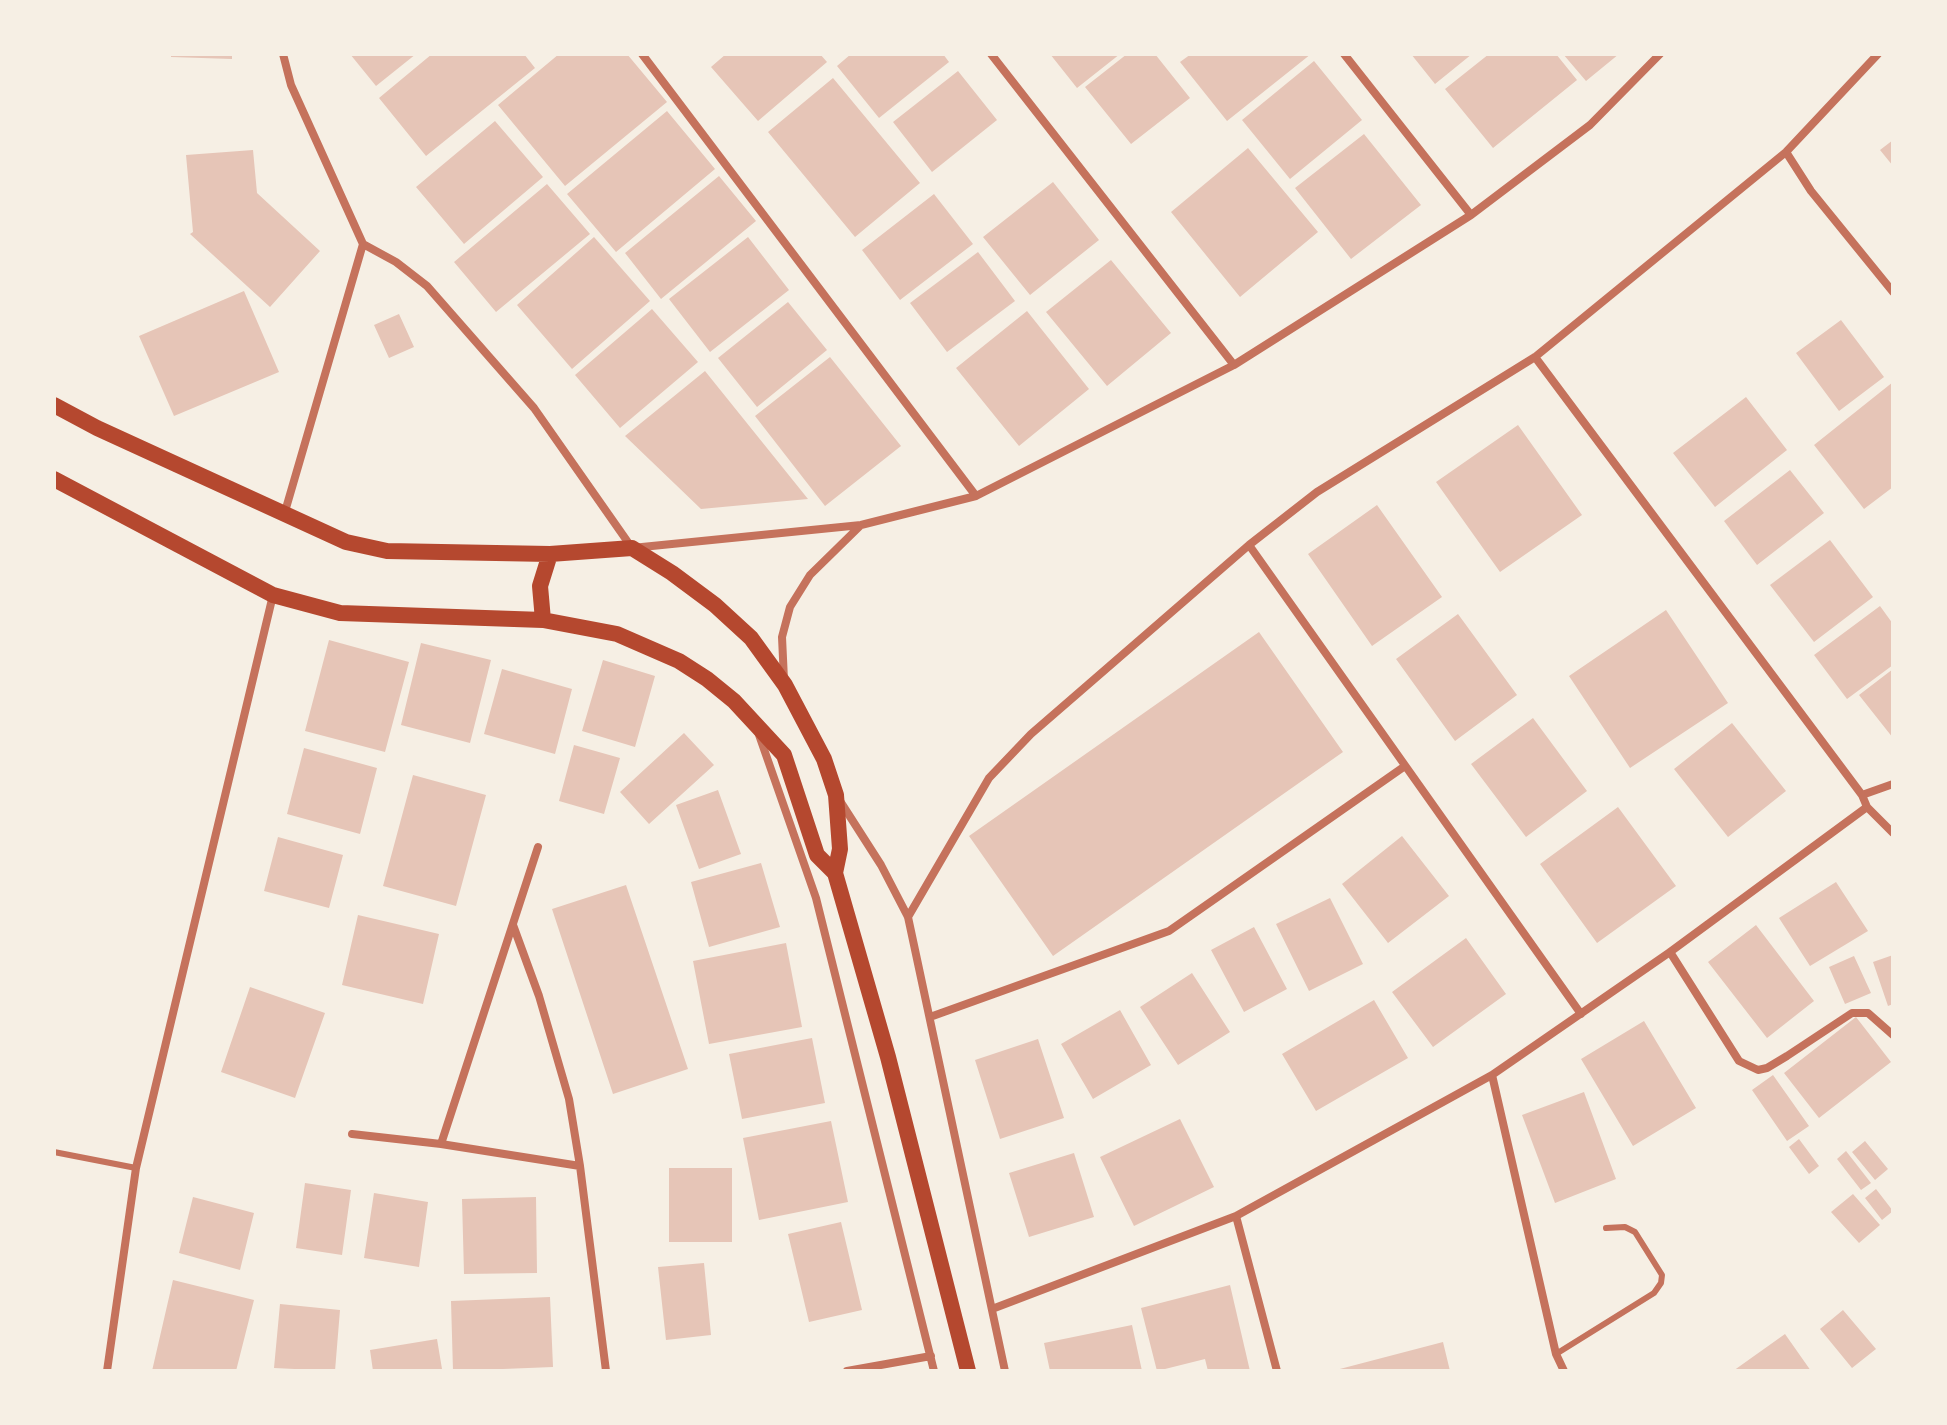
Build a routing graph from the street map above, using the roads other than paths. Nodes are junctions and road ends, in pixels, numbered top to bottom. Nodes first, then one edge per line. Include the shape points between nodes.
1 (283, 54) edge
2 (642, 54) edge
3 (991, 54) edge
4 (1344, 54) edge
5 (1660, 54) edge
6 (1878, 54) edge
7 (1786, 152) junction
8 (1471, 215) junction
9 (363, 244) junction
10 (1893, 292) edge
11 (1535, 357) junction
12 (1234, 365) junction
13 (54, 405) edge
14 (54, 479) edge
15 (976, 496) junction
16 (284, 515) junction
17 (861, 525) junction
18 (1249, 545) junction
19 (632, 548) junction
20 (550, 554) junction
21 (273, 595) junction
22 (543, 620) junction
23 (785, 685) junction
24 (754, 720) junction
25 (1405, 766) junction
26 (1893, 784) edge
27 (836, 795) junction
28 (1862, 795) junction
29 (1867, 807) junction
30 (1893, 833) edge
31 (538, 847) dead end
32 (835, 873) junction
33 (908, 917) junction
34 (512, 925) junction
35 (1670, 952) junction
36 (1581, 1014) junction
37 (930, 1017) junction
38 (1893, 1035) edge
39 (1492, 1075) junction
40 (352, 1134) dead end
41 (441, 1144) junction
42 (54, 1152) edge
43 (580, 1166) junction
44 (136, 1168) junction
45 (1236, 1216) junction
46 (1606, 1228) dead end
47 (992, 1309) junction
48 (1556, 1354) junction
49 (931, 1356) junction
50 (107, 1371) edge
51 (606, 1371) edge
52 (847, 1371) edge
53 (934, 1371) edge
54 (968, 1371) edge
55 (1005, 1371) edge
56 (1277, 1371) edge
57 (1564, 1371) edge

1 - 9 street via 291,85
2 - 15 street
3 - 12 street
4 - 8 street
5 - 8 street via 1590,125
6 - 7 street
7 - 10 street
7 - 11 street
8 - 12 street
9 - 16 street
9 - 19 street via 427,286 541,417
11 - 18 street via 1317,492
11 - 28 street
12 - 15 street
13 - 16 main road
14 - 21 main road
15 - 17 street
16 - 20 main road via 346,542 387,551
17 - 19 street
17 - 23 street via 810,575 790,607 782,637
18 - 25 street
18 - 33 street via 1031,734 989,778
19 - 20 main road
19 - 23 main road via 715,605 751,638
20 - 22 main road via 540,586
21 - 22 main road via 340,613
21 - 44 street
22 - 24 main road via 617,634 679,661
23 - 27 main road via 824,759
24 - 32 main road via 784,755 817,855
24 - 49 street via 816,898
25 - 36 street
25 - 37 street via 1169,931
26 - 28 street
27 - 32 main road via 840,849
27 - 33 street
28 - 29 street
29 - 30 street
29 - 35 street
31 - 34 street
32 - 54 main road
33 - 37 street
34 - 41 street
34 - 43 street via 569,1099
35 - 36 street
35 - 38 street via 1739,1061 1758,1070 1852,1013 1868,1013
36 - 39 street
37 - 47 street
39 - 45 street
39 - 48 street
40 - 41 street
41 - 43 street
42 - 44 lane
43 - 51 street
44 - 50 street
45 - 47 street
45 - 56 street
46 - 48 lane via 1635,1232 1662,1275 1661,1283 1654,1293
47 - 55 street
48 - 57 street
49 - 52 street
49 - 53 street

